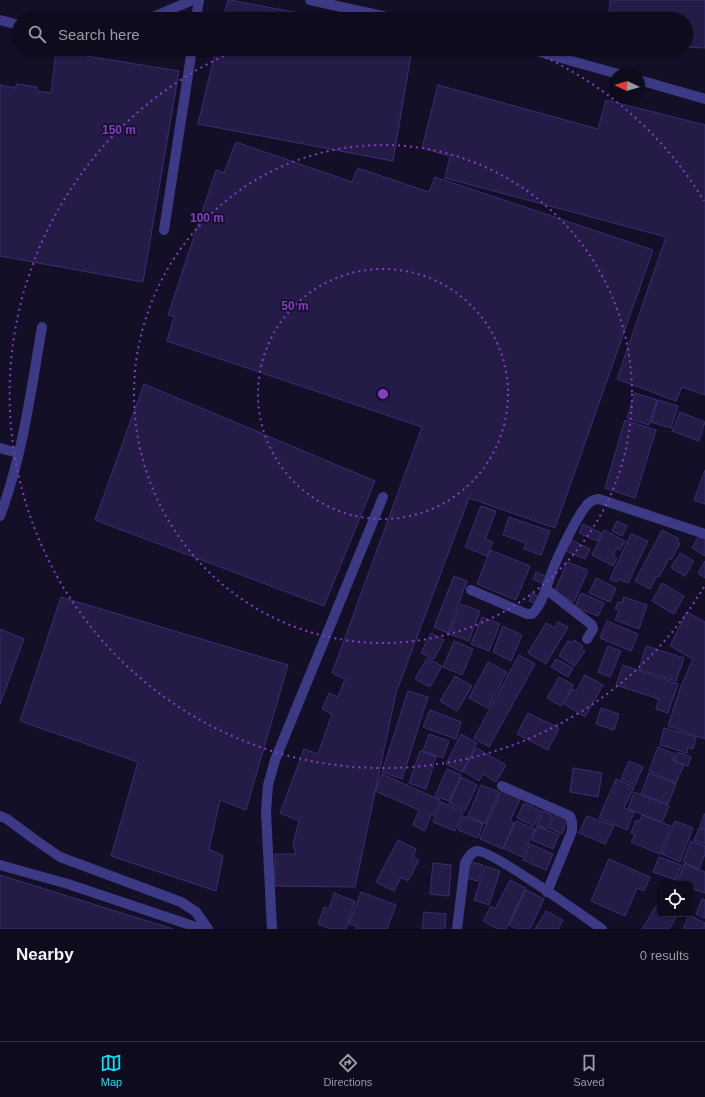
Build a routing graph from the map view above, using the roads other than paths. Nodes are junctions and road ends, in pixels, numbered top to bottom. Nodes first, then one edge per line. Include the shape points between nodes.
1 (193, 0) edge
2 (199, 0) edge
3 (310, 0) edge
4 (165, 12) edge
5 (197, 12) edge
6 (364, 12) edge
7 (0, 20) edge
8 (12, 23) edge
9 (191, 56) edge
10 (554, 56) edge
11 (609, 71) edge
12 (645, 82) edge
13 (705, 99) edge
14 (164, 230) dead end
15 (42, 327) dead end
16 (0, 448) edge
17 (18, 453) junction
18 (383, 497) dead end
19 (0, 516) edge
20 (705, 534) edge
21 (546, 589) junction
22 (471, 590) dead end
23 (587, 639) dead end
24 (502, 786) dead end
25 (0, 816) edge
26 (0, 865) edge
27 (547, 892) junction
28 (202, 929) edge
29 (208, 929) edge
30 (272, 929) edge
31 (457, 929) edge
32 (602, 929) edge

1 - 4 street
2 - 5 street
3 - 6 street
7 - 8 street
9 - 14 street
10 - 11 street
12 - 13 street
15 - 17 street
16 - 17 street
17 - 19 street
18 - 30 street via 273,766 268,785 266,812
20 - 21 street via 599,499 591,501 584,508 568,538
21 - 22 street via 530,615
21 - 23 street via 592,625 593,629
24 - 27 street via 570,816 572,831
25 - 29 street via 8,819 60,857 181,902 196,912
26 - 28 street via 68,884
27 - 31 street via 509,866 485,852 477,851 470,854 465,863
27 - 32 street

